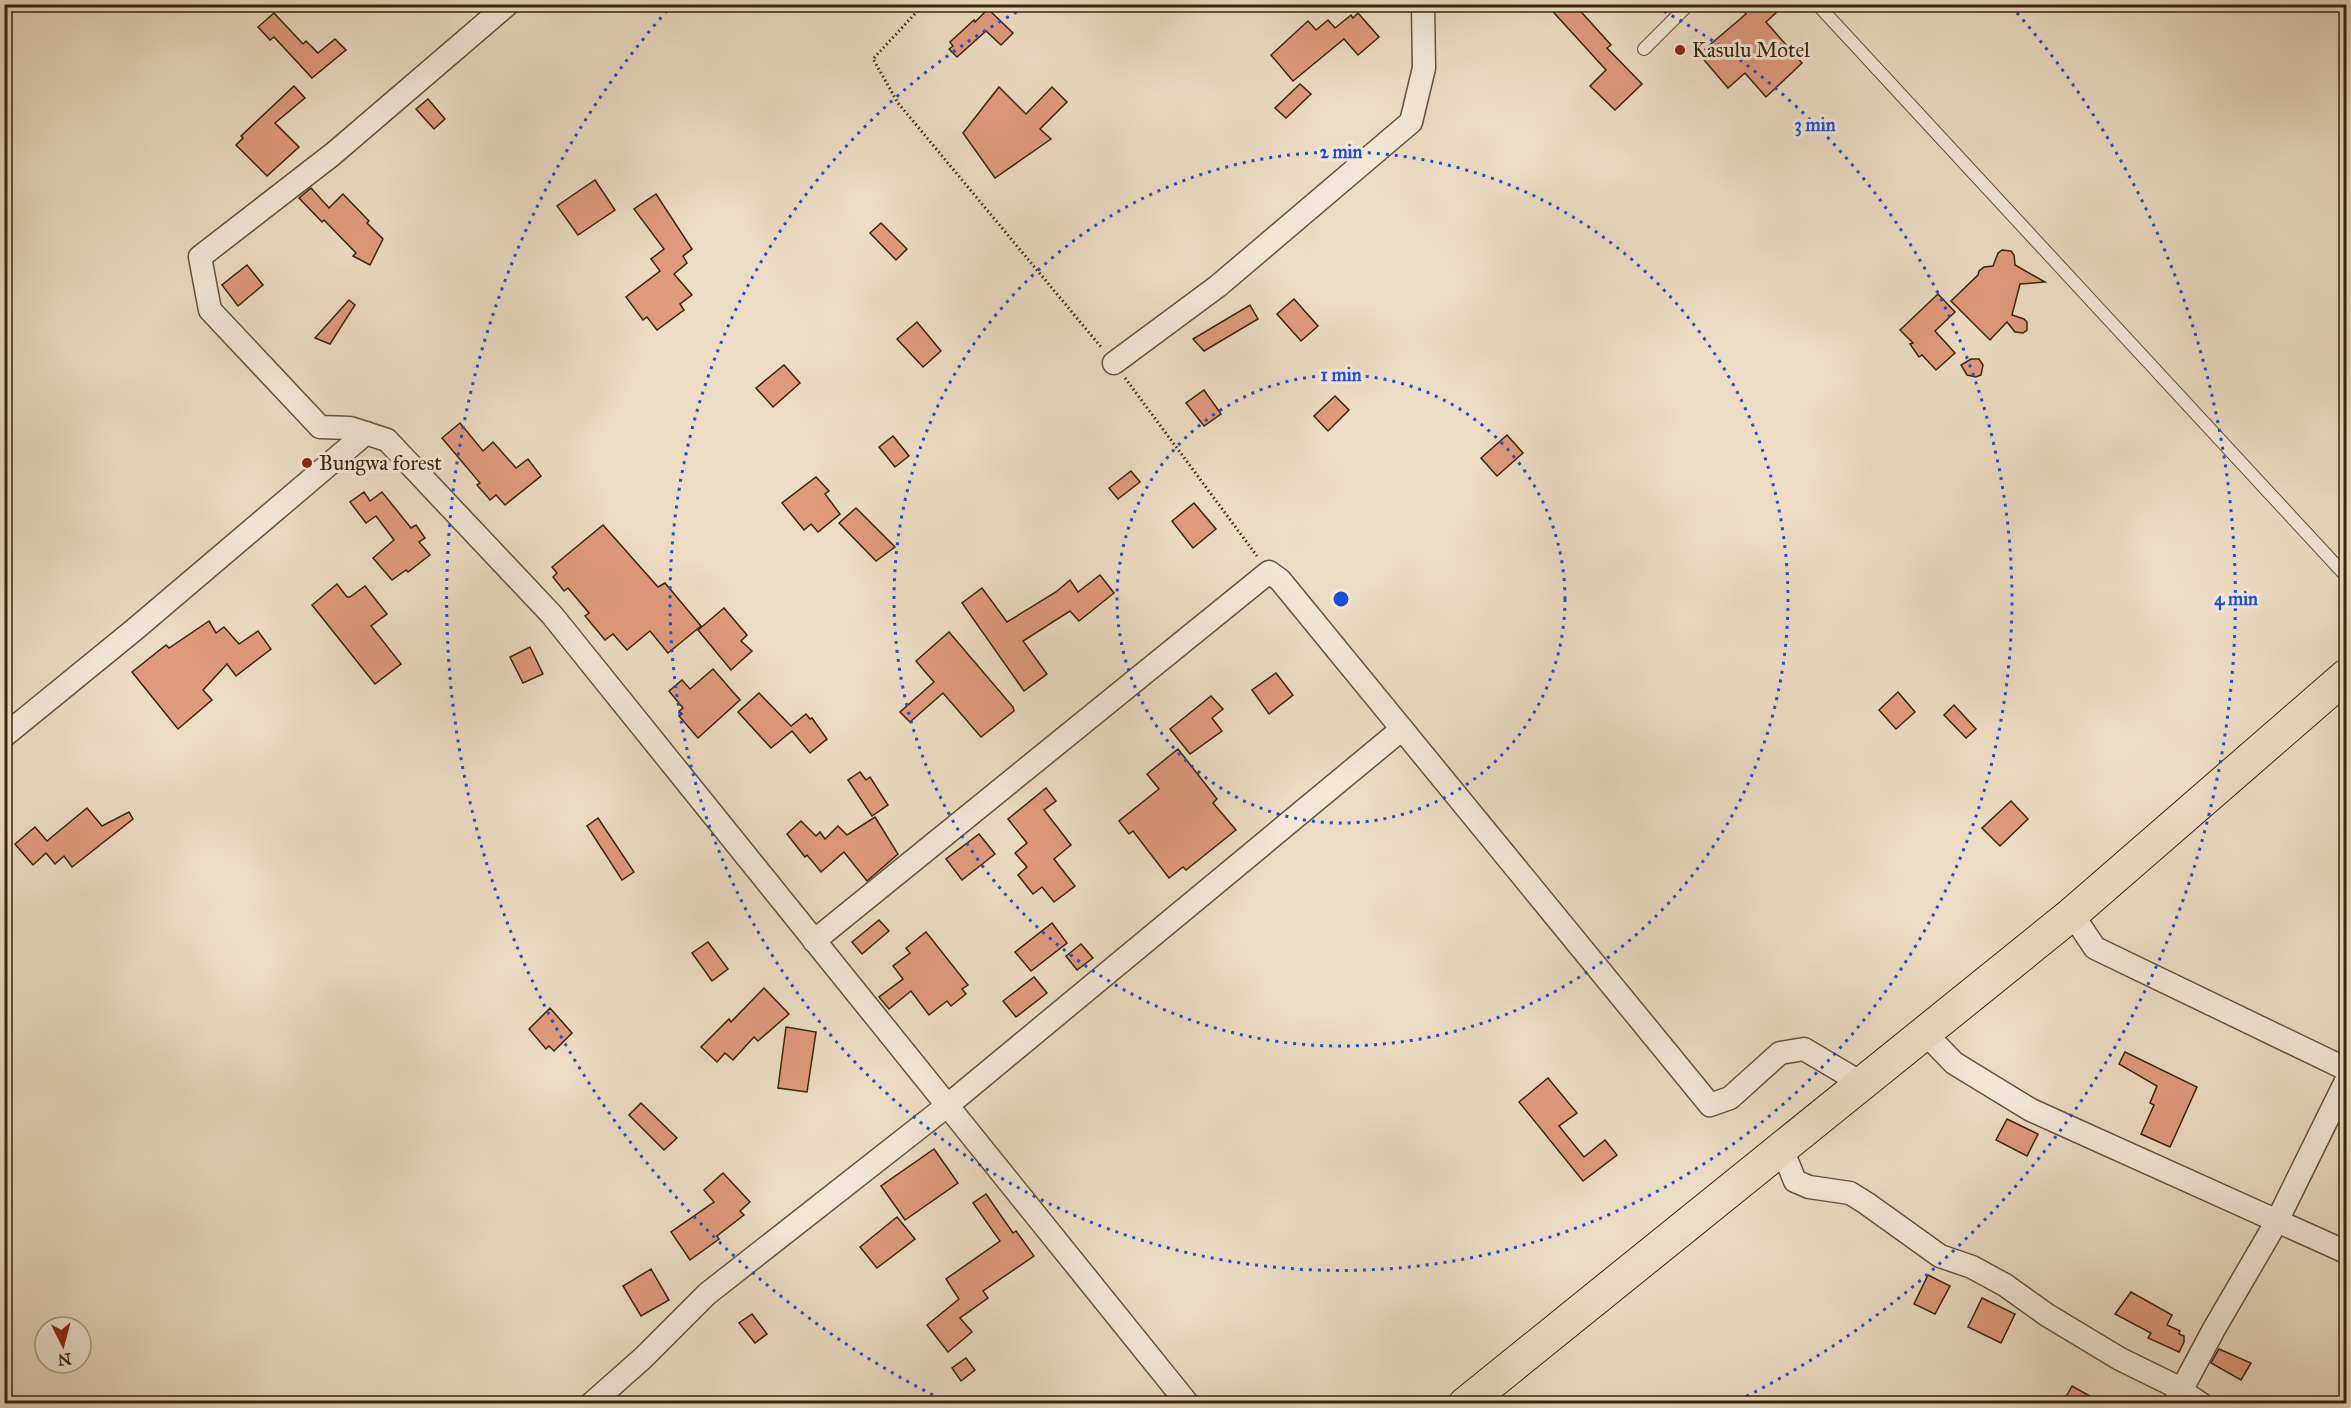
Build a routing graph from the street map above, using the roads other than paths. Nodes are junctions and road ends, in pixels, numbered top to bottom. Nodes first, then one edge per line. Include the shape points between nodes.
1 (508, 4) edge
2 (1423, 4) edge
3 (1689, 4) edge
4 (1817, 4) edge
5 (1644, 48) dead end
6 (1114, 363) dead end
7 (366, 433) junction
8 (2346, 576) edge
9 (2346, 676) edge
10 (1402, 729) junction
11 (4, 736) edge
12 (2072, 914) junction
13 (814, 941) junction
14 (1926, 1034) junction
15 (2346, 1069) edge
16 (2346, 1080) edge
17 (1863, 1084) junction
18 (948, 1105) junction
19 (1782, 1149) junction
20 (2277, 1221) junction
21 (2346, 1252) edge
22 (2177, 1397) edge
23 (591, 1404) edge
24 (1188, 1404) edge
25 (1465, 1404) edge
26 (2202, 1404) edge

1 - 7 street via 333,154 200,257 210,310 302,408 320,427
2 - 6 street via 1424,68 1411,122 1218,286
3 - 5 lane
4 - 8 lane
7 - 11 street
7 - 13 street via 387,440 552,615
9 - 12 highway
10 - 13 street via 1280,580 1269,572
10 - 17 street via 1710,1105 1730,1098 1780,1053 1804,1049
10 - 18 street
12 - 14 highway
12 - 15 street via 2095,948
13 - 18 street
14 - 17 highway
14 - 20 street via 1954,1063 2031,1110
16 - 20 street
17 - 19 highway
18 - 23 street via 707,1294 643,1359
18 - 24 street
19 - 22 street via 1795,1181 1850,1193 1940,1256 2005,1285
19 - 25 highway
20 - 21 street
20 - 22 street
22 - 26 street

